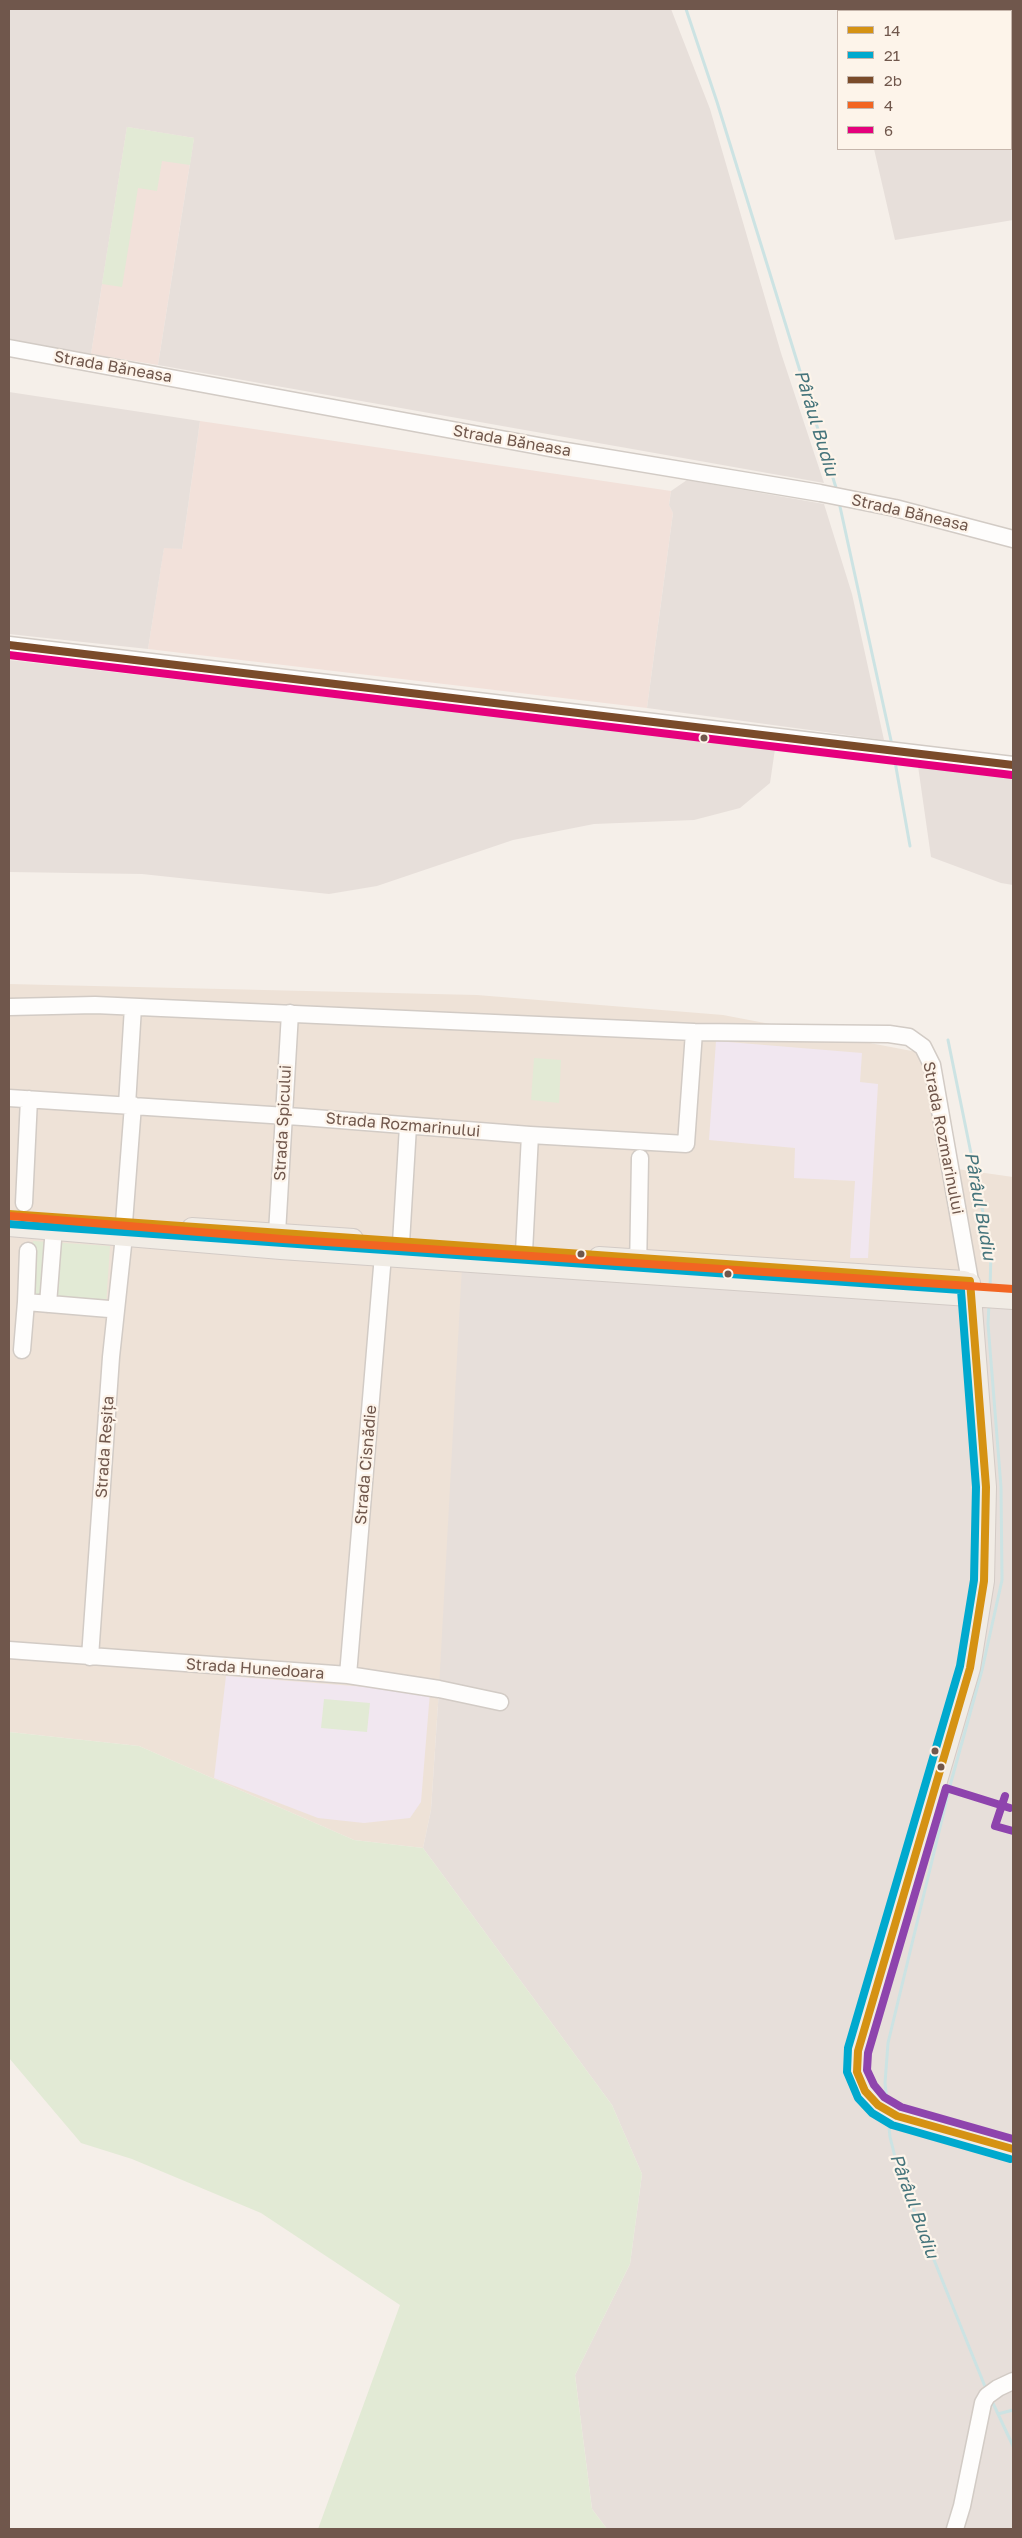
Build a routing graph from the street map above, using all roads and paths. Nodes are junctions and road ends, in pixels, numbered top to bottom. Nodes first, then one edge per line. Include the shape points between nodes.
1 (9, 348) edge
2 (1013, 539) edge
3 (9, 645) edge
4 (1013, 765) edge
5 (9, 1007) edge
6 (133, 1008) junction
7 (290, 1013) junction
8 (694, 1032) junction
9 (9, 1098) edge
10 (29, 1099) junction
11 (130, 1105) junction
12 (283, 1116) junction
13 (408, 1126) junction
14 (530, 1136) junction
15 (640, 1158) dead end
16 (16, 1208) edge
17 (9, 1226) edge
18 (124, 1230) junction
19 (277, 1234) junction
20 (53, 1240) dead end
21 (401, 1243) junction
22 (28, 1250) dead end
23 (524, 1252) junction
24 (383, 1255) junction
25 (638, 1267) junction
26 (989, 1290) edge
27 (26, 1302) junction
28 (48, 1304) junction
29 (109, 1309) dead end
30 (22, 1350) dead end
31 (9, 1650) edge
32 (90, 1657) junction
33 (348, 1675) junction
34 (500, 1702) dead end
35 (1013, 2149) edge
36 (1013, 2381) edge
37 (955, 2529) edge

1 - 2 street, Strada Băneasa via 537,446 820,493
3 - 4 street
5 - 6 street, Strada Rozmarinului via 95,1005
6 - 7 street, Strada Rozmarinului
6 - 11 street, Strada Reșița
7 - 8 street, Strada Rozmarinului
7 - 12 street, Strada Spicului
8 - 14 street, Strada Rozmarinului via 686,1144
8 - 26 street, Strada Rozmarinului via 889,1034 909,1037 923,1047 932,1065
9 - 10 street, Strada Rozmarinului
10 - 11 street, Strada Rozmarinului
10 - 16 street
11 - 12 street, Strada Rozmarinului
11 - 18 street, Strada Reșița
12 - 13 street, Strada Rozmarinului
12 - 19 street, Strada Spicului
13 - 14 street, Strada Rozmarinului
13 - 21 street
14 - 23 street
15 - 25 street
16 - 18 main road
17 - 18 main road
18 - 19 main road
18 - 24 main road
18 - 32 street, Strada Reșița via 111,1357
19 - 21 main road
20 - 28 street
21 - 23 main road
22 - 27 street
23 - 25 main road
24 - 25 main road
24 - 33 street, Strada Cisnădie
25 - 26 main road
26 - 35 main road via 984,1581 970,1668 858,2051 857,2072 864,2091 896,2116
27 - 28 street
27 - 30 street
28 - 29 street
31 - 32 street, Strada Hunedoara
32 - 33 street, Strada Hunedoara
33 - 34 street, Strada Hunedoara
36 - 37 street via 987,2396 983,2403

